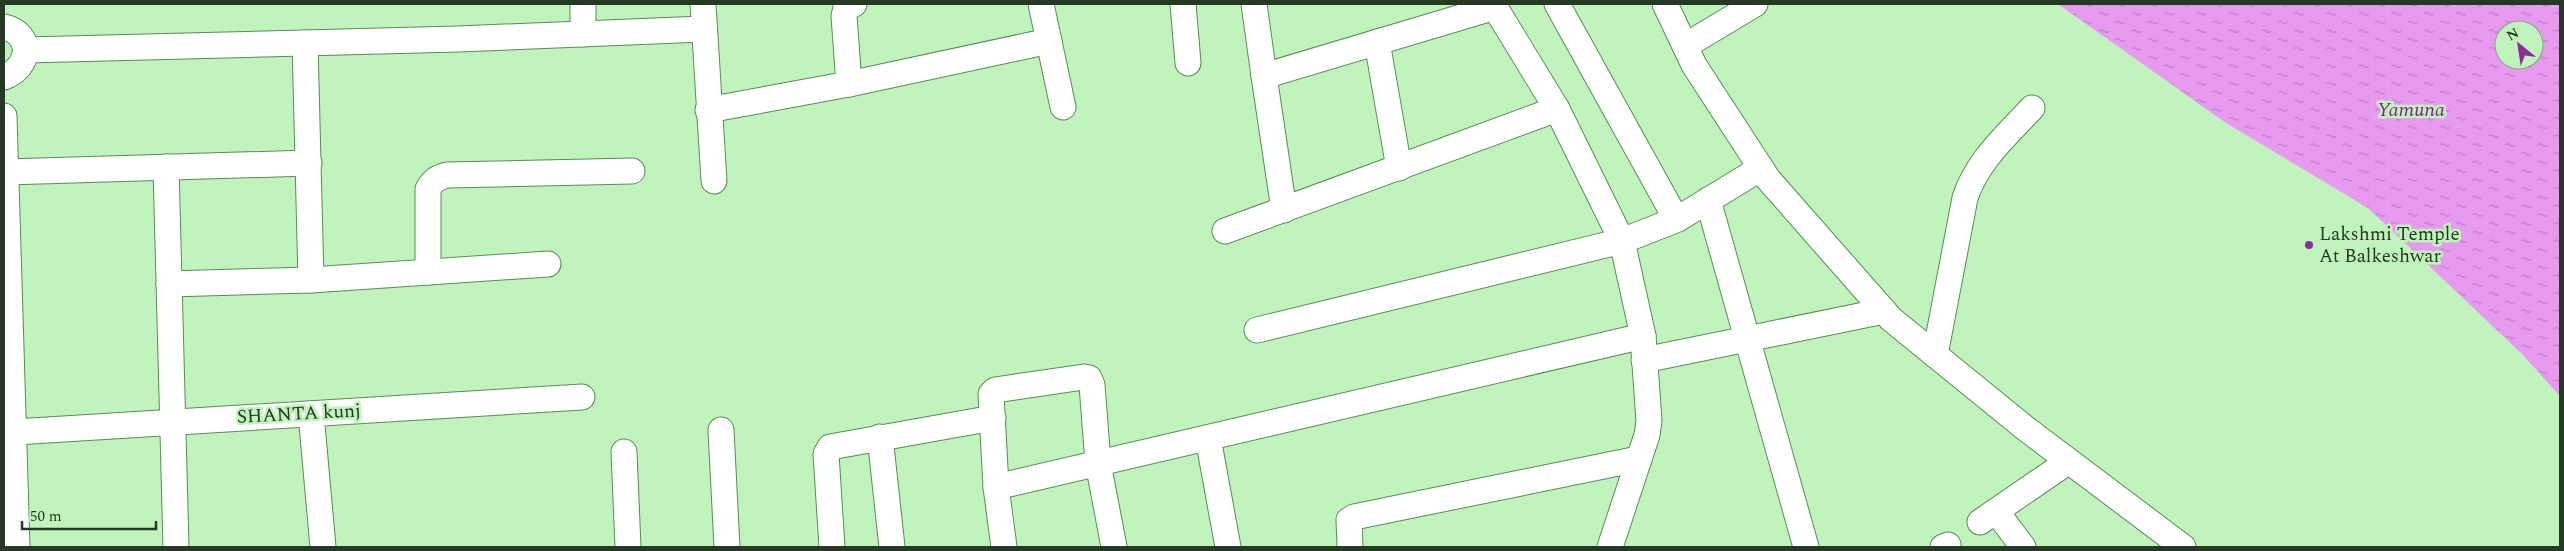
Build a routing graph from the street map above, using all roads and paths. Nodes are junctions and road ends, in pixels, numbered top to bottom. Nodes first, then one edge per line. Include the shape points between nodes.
1 (583, 4) edge
2 (703, 4) edge
3 (854, 4) edge
4 (1041, 4) edge
5 (1183, 4) edge
6 (1254, 4) edge
7 (1557, 4) edge
8 (1665, 4) edge
9 (1755, 4) edge
10 (1494, 5) edge
11 (4, 27) edge
12 (703, 29) junction
13 (583, 34) junction
14 (1049, 41) junction
15 (1378, 42) junction
16 (305, 43) junction
17 (1685, 46) junction
18 (26, 50) junction
19 (1188, 63) dead end
20 (1264, 76) junction
21 (4, 77) edge
22 (849, 84) junction
23 (1063, 106) dead end
24 (2032, 108) dead end
25 (1557, 109) junction
26 (708, 110) junction
27 (4, 116) edge
28 (309, 163) junction
29 (166, 167) junction
30 (1399, 168) junction
31 (1760, 168) junction
32 (632, 171) dead end
33 (6, 172) junction
34 (714, 182) dead end
35 (1708, 200) junction
36 (1284, 210) junction
37 (1678, 219) junction
38 (1225, 231) dead end
39 (1622, 241) junction
40 (548, 264) dead end
41 (428, 272) junction
42 (311, 280) junction
43 (169, 284) junction
44 (1884, 311) junction
45 (1257, 330) dead end
46 (1643, 336) junction
47 (1747, 341) junction
48 (1935, 355) junction
49 (1644, 360) junction
50 (582, 397) dead end
51 (311, 414) junction
52 (993, 418) junction
53 (173, 422) junction
54 (721, 430) dead end
55 (15, 432) junction
56 (880, 437) junction
57 (1208, 438) junction
58 (624, 452) dead end
59 (1638, 459) junction
60 (2069, 461) junction
61 (1098, 463) junction
62 (996, 487) junction
63 (17, 547) edge
64 (176, 547) edge
65 (323, 547) edge
66 (628, 547) edge
67 (727, 547) edge
68 (832, 547) edge
69 (892, 547) edge
70 (1004, 547) edge
71 (1114, 547) edge
72 (1228, 547) edge
73 (1350, 547) edge
74 (1610, 547) edge
75 (1806, 547) edge
76 (2024, 547) edge
77 (2183, 547) edge

1 - 13 street
2 - 12 street
3 - 22 street via 846,8 844,16
4 - 14 street
5 - 19 street
6 - 20 street
7 - 37 street
8 - 17 street
9 - 17 street
10 - 15 street
10 - 25 street
11 - 18 street via 13,29 22,38
12 - 13 street
12 - 26 street
13 - 16 street
14 - 22 street
14 - 23 street
15 - 20 street
15 - 30 street
16 - 18 street
16 - 28 street
17 - 31 street
18 - 21 street via 23,63 15,73
20 - 36 street
22 - 26 street
24 - 48 street via 1971,178
25 - 30 street
25 - 39 street
26 - 34 street
27 - 33 street
28 - 29 street
28 - 42 street
29 - 33 street
29 - 43 street
30 - 36 street
31 - 35 street
31 - 44 street
32 - 41 street via 447,175 438,178 428,190
33 - 55 street
35 - 37 street
35 - 47 street
36 - 38 street
37 - 39 street
39 - 45 street
39 - 46 street
40 - 41 street
41 - 42 street
42 - 43 street
43 - 53 street
44 - 47 street
44 - 48 street
46 - 49 street
46 - 57 street
47 - 49 street
47 - 75 street
48 - 60 street
49 - 59 street via 1649,421
50 - 51 street, SHANTA kunj
51 - 53 street, SHANTA kunj
51 - 65 street
52 - 56 street
52 - 61 street via 991,394 995,390 1088,378 1092,385
52 - 62 street
53 - 55 street, SHANTA kunj
53 - 64 street
54 - 67 street
55 - 63 street
56 - 68 street via 835,445 828,450
56 - 69 street
57 - 61 street
57 - 72 street
58 - 66 street
59 - 73 street via 1354,517 1349,520 1348,527
59 - 74 street
60 - 76 street via 1988,517
60 - 77 street
61 - 62 street
61 - 71 street
62 - 70 street

